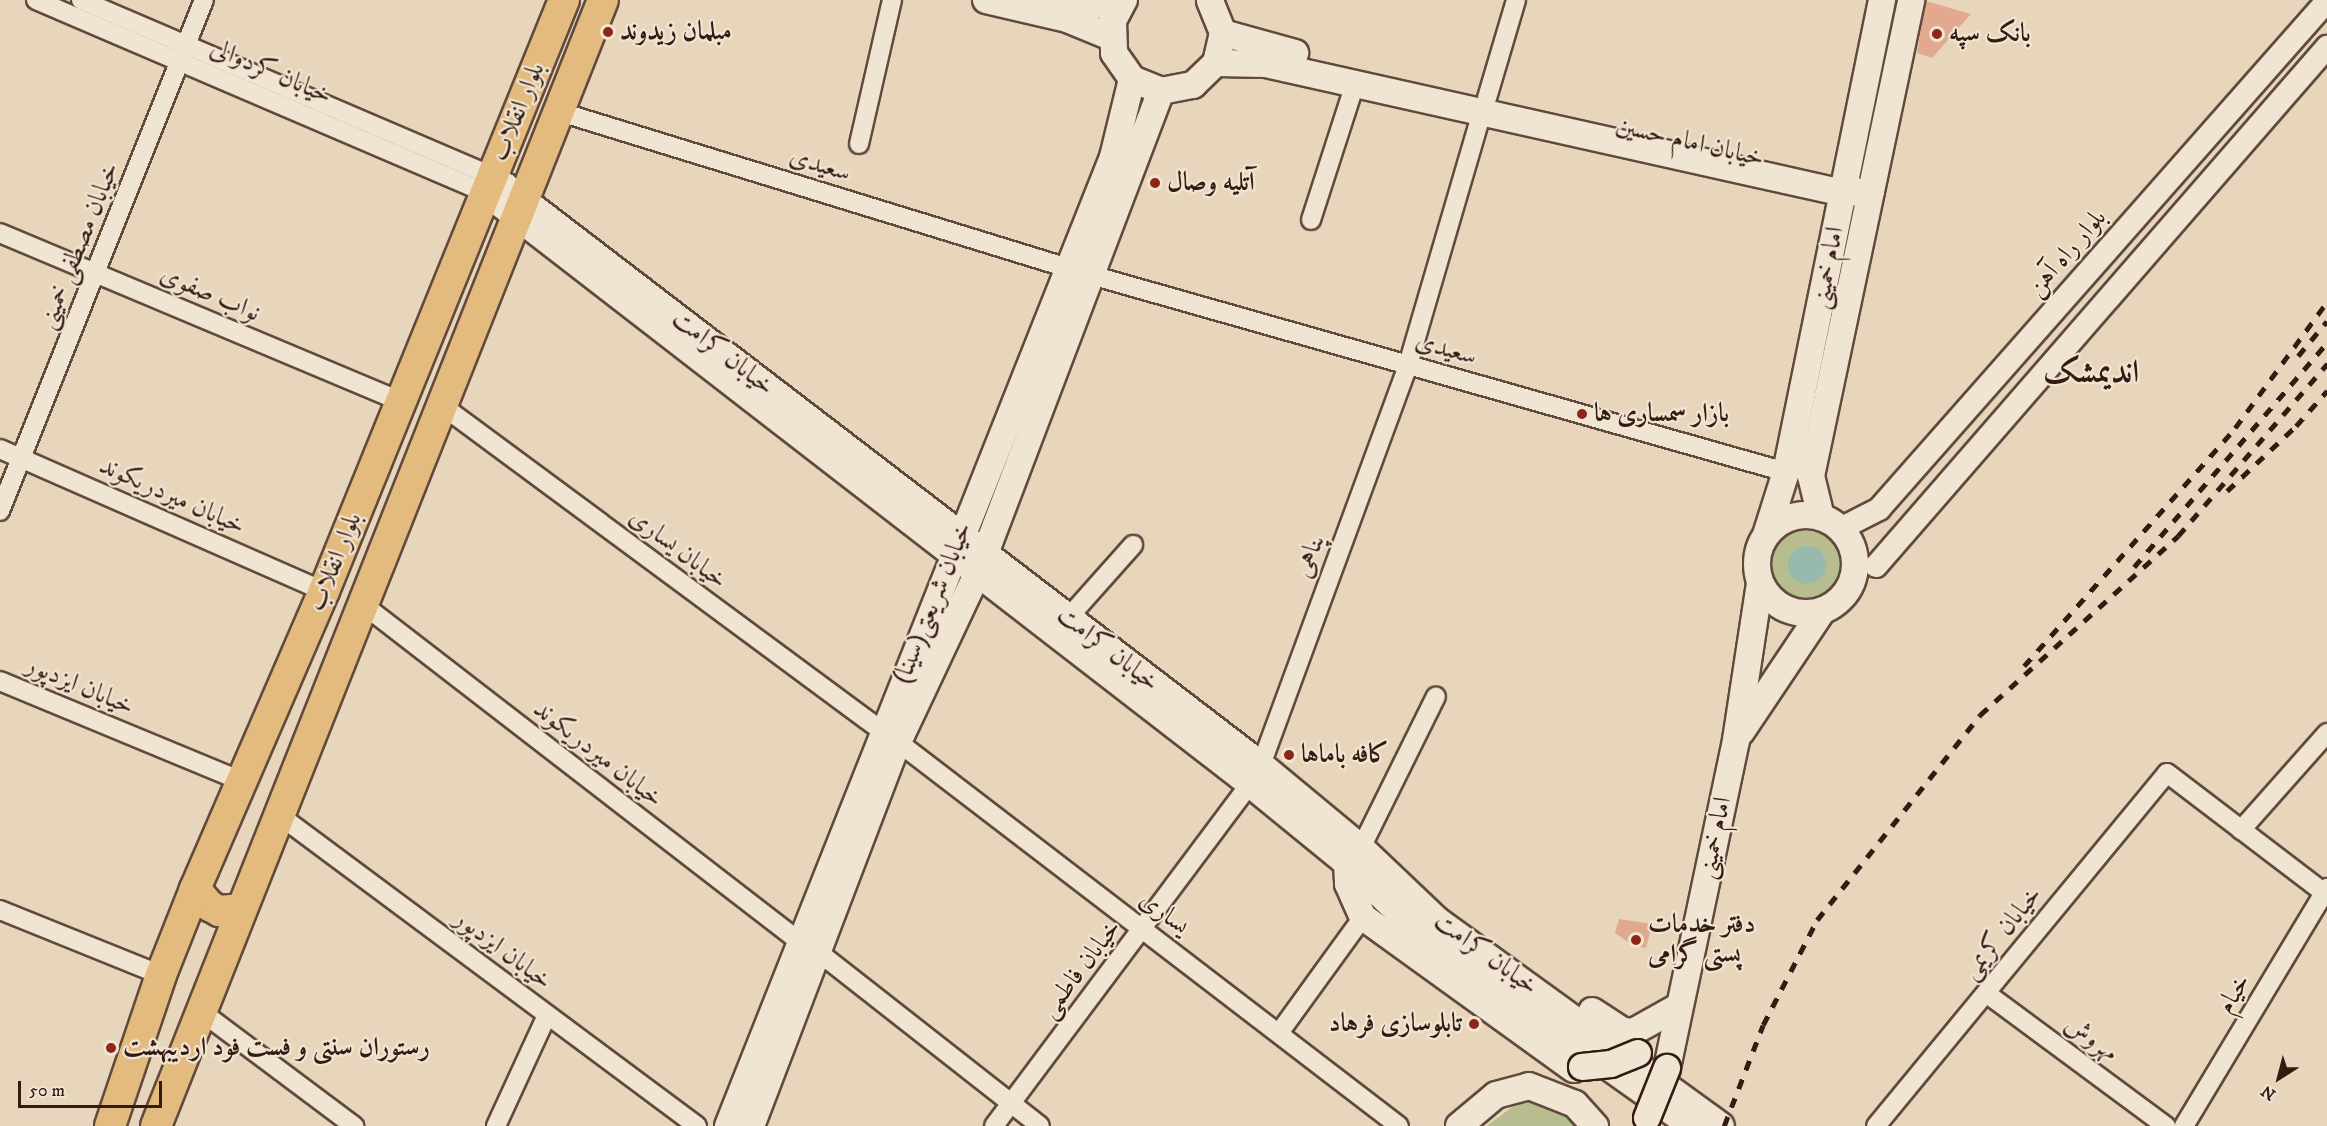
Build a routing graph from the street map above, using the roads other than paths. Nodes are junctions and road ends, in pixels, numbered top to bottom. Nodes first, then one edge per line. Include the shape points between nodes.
1 (36, 0) edge
2 (81, 0) edge
3 (204, 0) edge
4 (564, 0) edge
5 (603, 0) edge
6 (892, 0) edge
7 (986, 0) edge
8 (1056, 0) edge
9 (1210, 0) edge
10 (1516, 0) edge
11 (1882, 0) edge
12 (1911, 0) edge
13 (1121, 3) edge
14 (2324, 12) edge
15 (1223, 33) junction
16 (1111, 37) junction
17 (2327, 47) edge
18 (183, 53) junction
19 (1216, 63) junction
20 (1132, 79) junction
21 (1355, 84) junction
22 (1161, 91) junction
23 (1485, 105) junction
24 (557, 111) junction
25 (859, 144) dead end
26 (489, 184) junction
27 (1845, 185) junction
28 (1871, 191) junction
29 (520, 209) junction
30 (1311, 220) dead end
31 (0, 233) edge
32 (1079, 272) junction
33 (95, 273) junction
34 (2061, 302) junction
35 (2086, 324) junction
36 (1408, 365) junction
37 (400, 401) junction
38 (444, 407) junction
39 (0, 449) edge
40 (21, 458) junction
41 (1786, 472) junction
42 (0, 511) edge
43 (1830, 523) junction
44 (1766, 535) junction
45 (1133, 545) dead end
46 (956, 546) junction
47 (982, 562) junction
48 (1876, 567) dead end
49 (1760, 584) junction
50 (324, 591) junction
51 (365, 606) junction
52 (1822, 611) junction
53 (1068, 618) junction
54 (0, 681) edge
55 (1436, 696) dead end
56 (2327, 733) edge
57 (890, 737) junction
58 (1736, 740) junction
59 (1255, 774) junction
60 (241, 781) junction
61 (279, 815) junction
62 (2241, 830) junction
63 (1354, 856) junction
64 (195, 890) junction
65 (2326, 892) edge
66 (240, 909) junction
67 (0, 910) edge
68 (1363, 917) junction
69 (1143, 929) junction
70 (808, 947) junction
71 (160, 975) junction
72 (1986, 993) junction
73 (1678, 1007) junction
74 (199, 1010) junction
75 (547, 1015) junction
76 (1279, 1034) junction
77 (1578, 1068) junction
78 (129, 1070) junction
79 (1529, 1086) junction
80 (172, 1088) junction
81 (1011, 1104) junction
82 (1646, 1122) edge
83 (110, 1126) edge
84 (156, 1126) edge
85 (354, 1126) edge
86 (496, 1126) edge
87 (697, 1126) edge
88 (729, 1126) edge
89 (751, 1126) edge
90 (994, 1126) edge
91 (1040, 1126) edge
92 (1399, 1126) edge
93 (1459, 1126) edge
94 (1595, 1126) edge
95 (1692, 1126) edge
96 (1721, 1126) edge
97 (1876, 1126) edge
98 (2166, 1126) edge
99 (2184, 1126) edge

1 - 18 street, خیابان کردوالی
2 - 18 street, خیابان کردوالی
3 - 18 street, خیابان مصطفی خمینی
4 - 26 main road, بلوار انقلاب
5 - 24 main road, بلوار انقلاب
6 - 25 street
7 - 16 main road via 1067,19
8 - 13 main road
9 - 15 main road
10 - 23 street
11 - 27 main road, امام خمینی
12 - 28 main road, امام خمینی
13 - 16 main road
14 - 34 street, بلوار راه آهن
15 - 19 main road
15 - 23 main road, خیابان امام حسین via 1269,49
16 - 20 main road via 1121,67
17 - 35 street
18 - 26 street, خیابان کردوالی
18 - 33 street, خیابان مصطفی خمینی
19 - 21 main road via 1266,64
19 - 22 main road via 1192,85
20 - 22 main road
20 - 32 main road, خیابان شریعتی(سینا)
21 - 23 main road
21 - 30 street
22 - 32 main road, خیابان شریعتی(سینا)
23 - 27 main road, خیابان امام حسین
23 - 27 main road, خیابان امام حسین via 1586,135
23 - 36 street, پناهی
24 - 29 main road, بلوار انقلاب
24 - 32 street, سعیدی
26 - 29 main road, خیابان کرامت
26 - 37 main road, بلوار انقلاب
27 - 28 main road, خیابان امام حسین
27 - 41 main road, امام خمینی
28 - 43 main road, امام خمینی via 1812,476
29 - 38 main road, بلوار انقلاب
29 - 46 main road, خیابان کرامت
31 - 33 street, نواب صفوی
32 - 36 street, سعیدی
32 - 46 main road, خیابان شریعتی(سینا)
32 - 47 main road, خیابان شریعتی(سینا)
33 - 37 street, نواب صفوی
33 - 40 street, خیابان مصطفی خمینی
34 - 35 street
34 - 43 street, بلوار راه آهن via 1879,509
35 - 48 street
36 - 41 street, سعیدی
36 - 59 street, پناهی
37 - 50 main road, بلوار انقلاب
38 - 51 main road, بلوار انقلاب
38 - 57 street, خیابان یساری
39 - 40 street, خیابان میردریکوند
40 - 42 street, خیابان مصطفی خمینی
40 - 50 street, خیابان میردریکوند
41 - 44 main road, امام خمینی
43 - 44 main road via 1798,516 1778,524
43 - 52 main road via 1852,546 1856,566 1838,602
44 - 49 main road via 1756,566
45 - 53 street
46 - 47 main road, خیابان کرامت
46 - 57 main road, خیابان شریعتی(سینا)
47 - 53 main road, خیابان کرامت
47 - 57 main road, خیابان شریعتی(سینا)
47 - 59 main road, خیابان کرامت
49 - 52 main road via 1771,599 1786,609 1804,614
49 - 58 main road, امام خمینی
50 - 60 main road, بلوار انقلاب
51 - 61 main road, بلوار انقلاب
51 - 70 street, خیابان میردریکوند
52 - 58 main road, امام خمینی
53 - 59 main road, خیابان کرامت
54 - 60 street, خیابان ایزدپور
55 - 63 street
56 - 62 street
57 - 69 street, یساری
57 - 70 main road, خیابان شریعتی(سینا)
58 - 73 main road, امام خمینی
59 - 63 main road, خیابان کرامت
59 - 69 street, خیابان فاطمی
60 - 64 main road, بلوار انقلاب
61 - 66 main road, بلوار انقلاب
61 - 75 street, خیابان ایزدپور
62 - 65 street
62 - 72 street, خیابان کریمی via 2166,773
63 - 68 main road via 1348,884
63 - 73 main road via 1405,875 1623,1031 1641,1029
63 - 95 main road, خیابان کرامت via 1423,935
63 - 96 main road, خیابان کرامت
64 - 66 main road via 219,911
64 - 71 main road, بلوار انقلاب
65 - 99 street, خیام
66 - 74 main road, بلوار انقلاب
67 - 71 street
68 - 76 street
68 - 77 main road
69 - 76 street, یساری
69 - 81 street, خیابان فاطمی
70 - 81 street, خیابان میردریکوند
70 - 88 main road, خیابان شریعتی(سینا)
70 - 89 main road, خیابان شریعتی(سینا)
71 - 78 main road, بلوار انقلاب
72 - 97 street, خیابان کریمی
72 - 98 street, مهروش
73 - 77 main road, bridge via 1660,1037 1638,1053 1611,1064
73 - 82 main road, امام خمینی, bridge via 1667,1068
74 - 80 main road, بلوار انقلاب
74 - 85 street
75 - 86 street
75 - 87 street, خیابان ایزدپور
76 - 92 street, یساری
77 - 79 main road
78 - 80 main road via 148,1065 161,1070
78 - 83 main road, بلوار انقلاب
79 - 93 main road via 1496,1095
79 - 94 main road via 1575,1104
80 - 84 main road, بلوار انقلاب
81 - 90 street, خیابان فاطمی
81 - 91 street, خیابان میردریکوند

